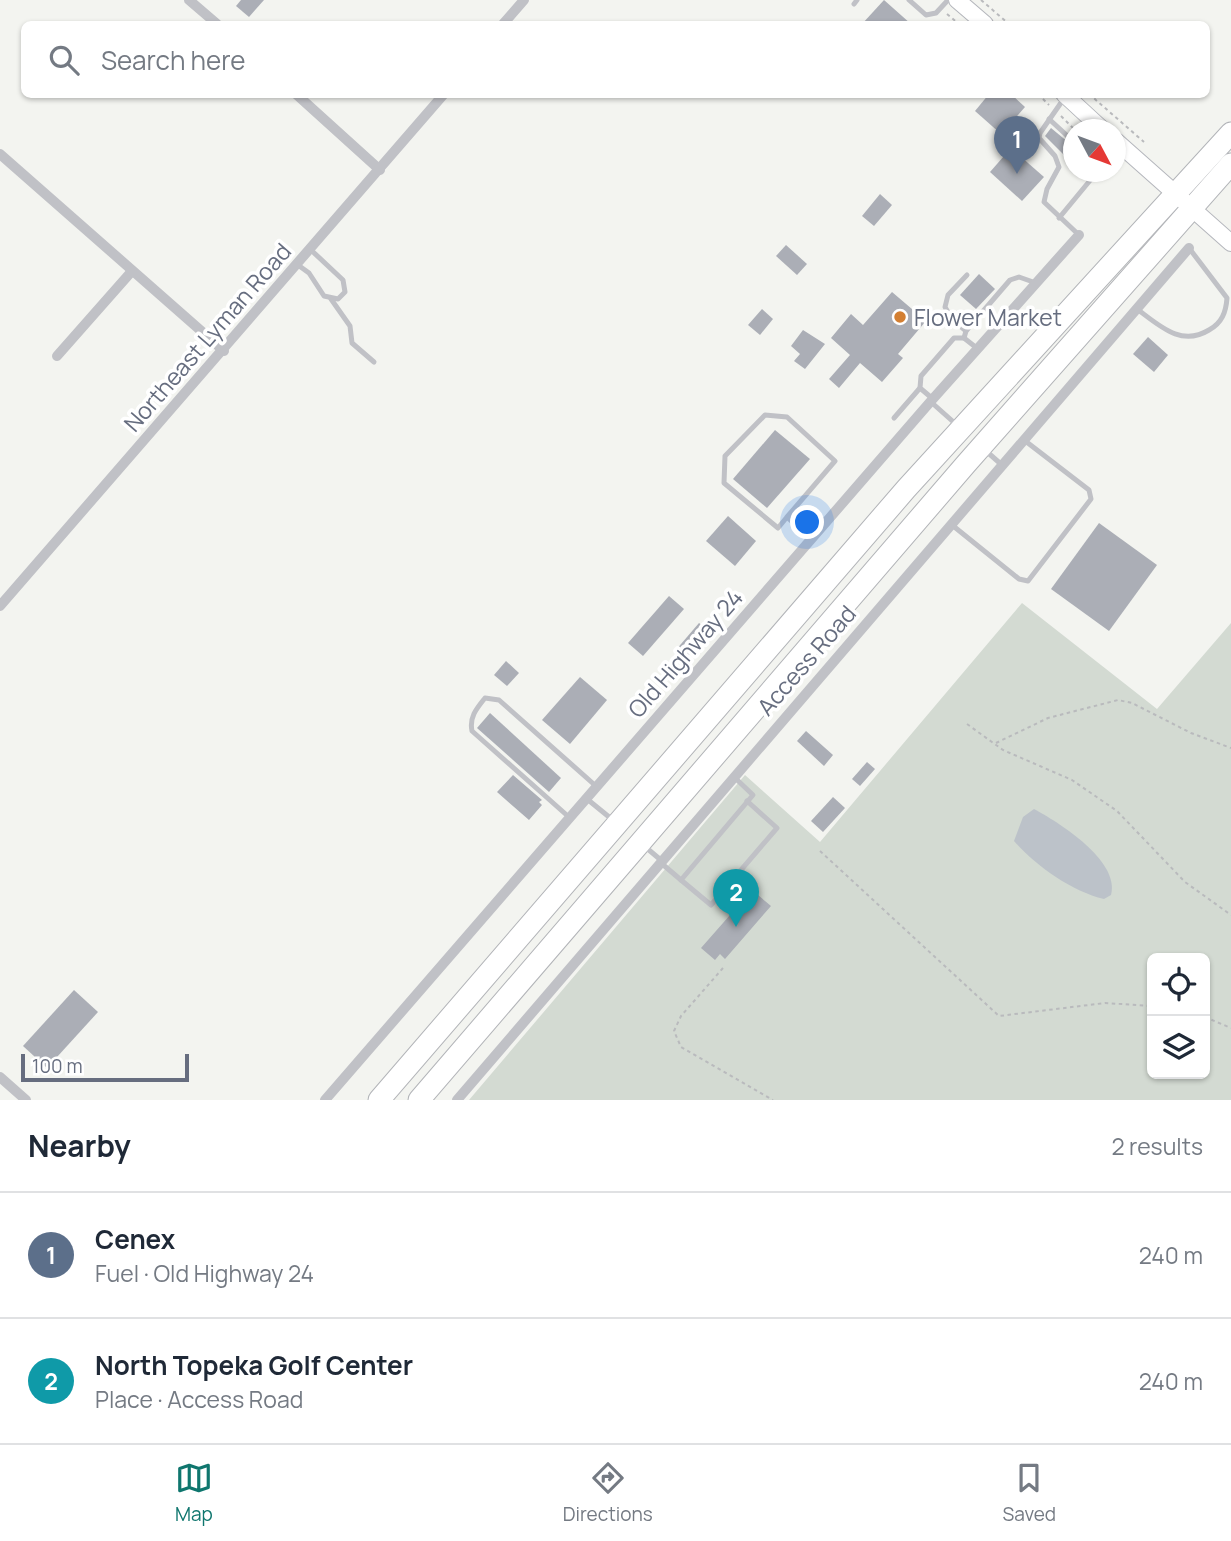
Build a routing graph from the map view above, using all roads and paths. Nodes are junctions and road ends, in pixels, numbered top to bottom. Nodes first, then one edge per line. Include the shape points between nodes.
1 (189, 0) edge
2 (524, 0) edge
3 (909, 0) edge
4 (948, 0) edge
5 (957, 0) edge
6 (981, 0) edge
7 (214, 21) edge
8 (506, 21) edge
9 (976, 21) edge
10 (1006, 21) edge
11 (300, 98) edge
12 (441, 98) edge
13 (1063, 98) edge
14 (1068, 98) edge
15 (1093, 98) edge
16 (1049, 119) junction
17 (1091, 119) edge
18 (1063, 132) edge
19 (1231, 133) edge
20 (1144, 142) dead end
21 (1126, 151) edge
22 (0, 154) edge
23 (1231, 164) edge
24 (380, 170) junction
25 (1089, 182) edge
26 (1176, 194) junction
27 (1193, 208) junction
28 (1059, 218) junction
29 (1079, 235) joint
30 (1231, 243) edge
31 (1189, 248) joint
32 (311, 250) junction
33 (298, 265) junction
34 (132, 271) junction
35 (967, 275) dead end
36 (1037, 283) junction
37 (331, 299) junction
38 (1137, 309) junction
39 (966, 331) junction
40 (964, 338) junction
41 (978, 349) junction
42 (224, 351) junction
43 (57, 356) dead end
44 (374, 362) dead end
45 (920, 388) junction
46 (932, 400) junction
47 (906, 404) junction
48 (919, 415) junction
49 (894, 418) dead end
50 (971, 437) junction
51 (1024, 440) junction
52 (1002, 465) junction
53 (787, 517) junction
54 (951, 524) junction
55 (812, 538) junction
56 (0, 606) edge
57 (967, 724) dead end
58 (995, 744) junction
59 (1231, 748) edge
60 (733, 776) junction
61 (597, 787) junction
62 (587, 799) junction
63 (747, 801) junction
64 (570, 818) junction
65 (628, 833) junction
66 (820, 851) dead end
67 (662, 862) junction
68 (681, 880) junction
69 (1231, 915) edge
70 (723, 968) dead end
71 (1147, 1006) edge
72 (1210, 1019) edge
73 (1231, 1028) edge
74 (0, 1077) edge
75 (26, 1100) edge
76 (325, 1100) edge
77 (379, 1100) edge
78 (419, 1100) edge
79 (457, 1100) edge
80 (773, 1100) edge

1 - 7 street
2 - 8 street
3 - 4 lane via 926,15 936,13
5 - 9 main road
6 - 10 path
11 - 24 street
12 - 24 street, Northeast Lyman Road
13 - 16 lane
14 - 17 main road
15 - 20 path
16 - 18 lane
16 - 28 lane via 1040,138 1059,167 1044,202
19 - 26 highway
21 - 26 main road
22 - 34 street
23 - 27 highway
24 - 32 street, Northeast Lyman Road
25 - 28 lane
26 - 27 main road
26 - 50 highway
27 - 30 main road
27 - 50 highway
28 - 29 lane
29 - 36 street, Old Highway 24
31 - 38 street, Access Road
31 - 38 lane via 1227,298 1226,313 1215,327 1182,338
32 - 33 street, Northeast Lyman Road
32 - 37 lane via 346,286 338,299
33 - 37 lane
33 - 42 street, Northeast Lyman Road
34 - 42 street
34 - 43 street
35 - 39 lane via 948,295 945,307
36 - 39 lane via 1019,277 1010,280
36 - 41 street, Old Highway 24
37 - 44 lane via 350,326 352,343
38 - 51 street, Access Road
39 - 40 lane
40 - 41 lane
40 - 45 lane via 954,338 920,376
41 - 46 street, Old Highway 24
42 - 56 street, Northeast Lyman Road
45 - 46 lane
45 - 47 lane
46 - 48 street, Old Highway 24
46 - 50 lane
47 - 48 lane
47 - 49 lane
48 - 55 street, Old Highway 24
50 - 52 lane
50 - 65 highway
50 - 65 highway
51 - 52 street, Access Road
51 - 54 lane via 1089,490 1091,499 1028,581 1019,579
52 - 54 street, Access Road
53 - 53 lane via 835,461 787,417 765,415 725,456 724,483 778,528
53 - 55 lane
54 - 60 street, Access Road
55 - 61 street, Old Highway 24
57 - 58 path
58 - 59 path via 1048,718 1118,700
58 - 69 path via 1072,780 1117,811 1185,882
60 - 63 lane via 753,795
60 - 67 street, Access Road
61 - 62 street, Old Highway 24
61 - 64 lane via 499,700 485,698 470,723 472,731
62 - 64 street, Old Highway 24
62 - 65 lane
63 - 68 lane
63 - 68 lane via 777,828 711,905
64 - 76 street, Old Highway 24
65 - 67 lane
65 - 77 highway
65 - 78 highway
66 - 71 path via 999,1016 1105,1003
67 - 68 lane
67 - 79 street, Access Road
70 - 80 path via 681,1016 674,1031 681,1047
72 - 73 path
74 - 75 street

